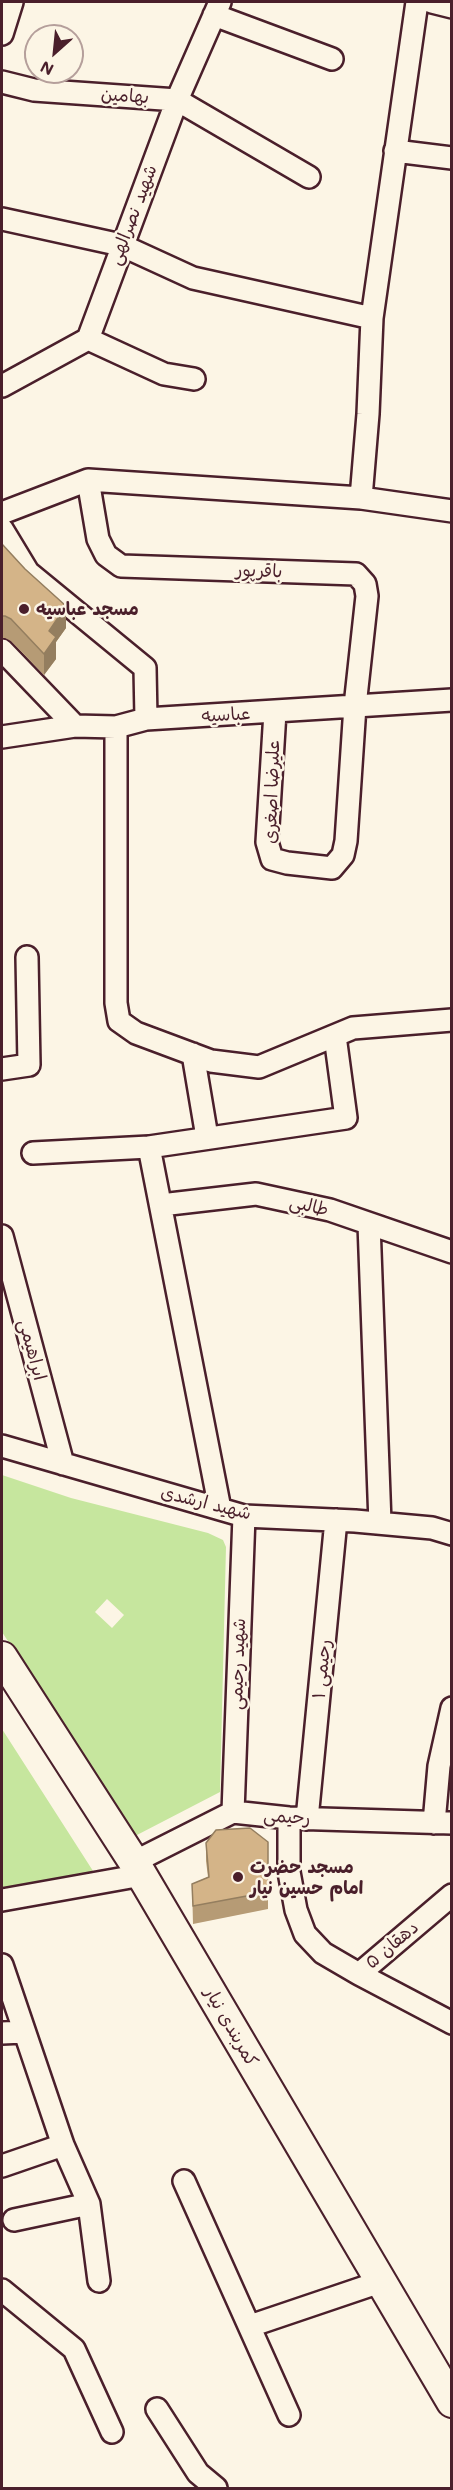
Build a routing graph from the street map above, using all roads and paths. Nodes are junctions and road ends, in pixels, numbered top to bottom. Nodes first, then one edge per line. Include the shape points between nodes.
1 (12, 2) edge
2 (417, 2) edge
3 (432, 2) edge
4 (452, 7) edge
5 (217, 8) edge
6 (2, 34) edge
7 (332, 59) dead end
8 (2, 82) edge
9 (177, 100) junction
10 (395, 151) junction
11 (452, 158) edge
12 (309, 177) dead end
13 (2, 219) edge
14 (121, 245) junction
15 (372, 318) junction
16 (88, 339) junction
17 (194, 379) dead end
18 (2, 387) edge
19 (88, 480) junction
20 (361, 498) junction
21 (452, 511) edge
22 (2, 513) edge
23 (2, 529) edge
24 (2, 650) edge
25 (452, 700) edge
26 (355, 706) junction
27 (275, 712) junction
28 (146, 719) junction
29 (75, 726) junction
30 (116, 727) junction
31 (2, 737) edge
32 (27, 957) dead end
33 (452, 1020) edge
34 (335, 1036) junction
35 (193, 1054) junction
36 (2, 1069) edge
37 (207, 1137) junction
38 (149, 1147) junction
39 (33, 1153) dead end
40 (161, 1205) junction
41 (369, 1224) junction
42 (2, 1236) edge
43 (452, 1252) edge
44 (2, 1446) edge
45 (63, 1464) junction
46 (220, 1509) junction
47 (244, 1516) junction
48 (336, 1520) junction
49 (380, 1523) junction
50 (452, 1534) edge
51 (2, 1657) edge
52 (452, 1708) edge
53 (233, 1812) junction
54 (298, 1819) junction
55 (443, 1823) edge
56 (138, 1868) junction
57 (452, 1895) edge
58 (2, 1900) edge
59 (2, 1965) edge
60 (358, 1974) junction
61 (452, 2023) edge
62 (24, 2032) junction
63 (2, 2033) edge
64 (63, 2145) junction
65 (2, 2166) edge
66 (184, 2181) dead end
67 (89, 2204) junction
68 (14, 2220) dead end
69 (99, 2281) dead end
70 (380, 2282) junction
71 (2, 2290) edge
72 (250, 2326) junction
73 (452, 2402) edge
74 (157, 2409) dead end
75 (289, 2415) dead end
76 (112, 2432) dead end
77 (216, 2488) edge

1 - 6 street
2 - 10 street
3 - 4 street
5 - 7 street
5 - 9 street, شهید نصرالهی
8 - 9 street, بهامین via 34,90
9 - 12 street
9 - 14 street, شهید نصرالهی
10 - 11 street
10 - 15 street
13 - 14 street
14 - 15 street via 193,278
14 - 16 street, شهید نصرالهی
15 - 20 street
16 - 17 street via 164,374
16 - 18 street
19 - 20 street
19 - 22 street
19 - 26 street, باقرپور via 98,538 106,555 122,566 356,574 365,584 367,596
20 - 21 street
23 - 28 street via 28,572 145,668
24 - 29 street
25 - 26 street, عباسیه
26 - 27 street, عباسیه
26 - 27 street, علیرضا اصغری via 346,841 343,855 332,868 272,859 267,842
27 - 28 street, عباسیه
28 - 30 street, عباسیه
29 - 30 street, عباسیه
29 - 31 street, عباسیه
30 - 35 street via 119,1021 136,1033
32 - 36 street via 29,1065
33 - 34 street via 353,1028
34 - 35 street via 259,1067 211,1061
34 - 37 street via 345,1118
35 - 37 street
37 - 38 street
38 - 39 street
38 - 40 street
40 - 41 street, طالبی via 256,1194 330,1210
40 - 46 street
41 - 43 street, طالبی
41 - 49 street
42 - 45 street, ابراهیمی
44 - 45 street, شهید ارشدی
45 - 46 street, شهید ارشدی
46 - 47 street, شهید ارشدی
47 - 48 street, شهید ارشدی
47 - 53 street, شهید رحیمی
48 - 49 street, شهید ارشدی
48 - 54 street, رحیمی ۱
49 - 50 street, شهید ارشدی
51 - 56 main road, کمربندی نیار
52 - 55 street via 439,1766
53 - 54 street, رحیمی
53 - 56 street
54 - 55 street, رحیمی
54 - 60 street, رحیمی ۱ via 289,1872 305,1934 323,1953
56 - 58 street
56 - 70 main road, کمربندی نیار
57 - 60 street, دهقان ۵
59 - 62 street
60 - 61 street, دهقان ۵
62 - 63 street
62 - 64 street
64 - 65 street
64 - 67 street
66 - 72 street
67 - 68 street
67 - 69 street
70 - 72 street
70 - 73 main road, کمربندی نیار
71 - 76 street via 74,2349
72 - 75 street
74 - 77 street via 198,2473

